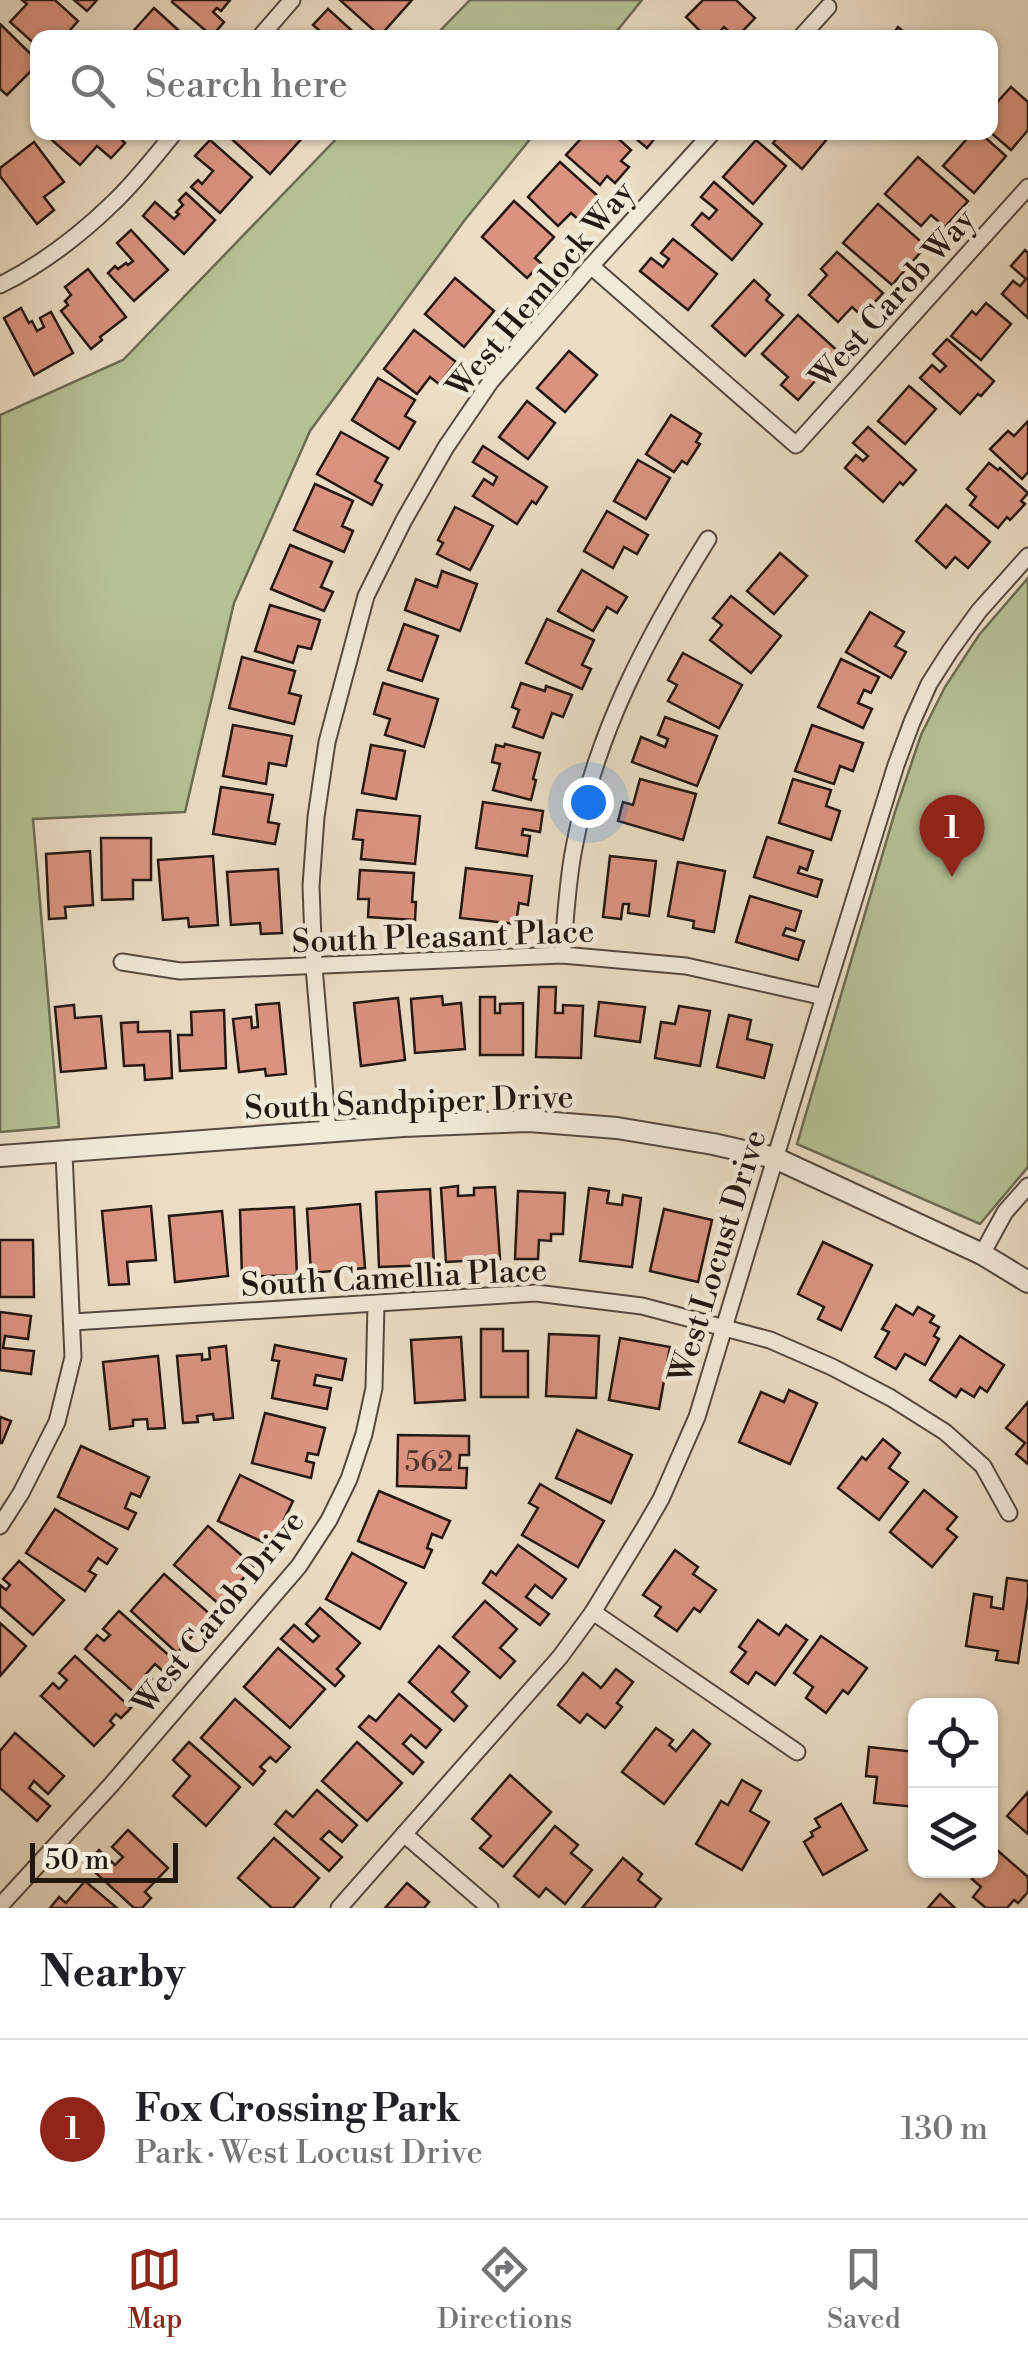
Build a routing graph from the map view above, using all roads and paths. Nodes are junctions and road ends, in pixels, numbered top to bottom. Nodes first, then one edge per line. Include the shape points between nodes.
1 (292, 0) edge
2 (828, 6) dead end
3 (266, 30) edge
4 (807, 30) edge
5 (169, 140) edge
6 (706, 140) edge
7 (1028, 187) edge
8 (591, 266) junction
9 (0, 284) edge
10 (708, 538) dead end
11 (1028, 556) edge
12 (562, 955) junction
13 (122, 962) dead end
14 (314, 967) junction
15 (824, 996) junction
16 (328, 1131) junction
17 (64, 1152) junction
18 (0, 1156) edge
19 (775, 1158) junction
20 (1028, 1186) edge
21 (982, 1254) junction
22 (1028, 1282) edge
23 (376, 1304) junction
24 (73, 1322) junction
25 (724, 1328) junction
26 (1009, 1513) dead end
27 (0, 1526) edge
28 (592, 1612) junction
29 (797, 1752) dead end
30 (404, 1834) junction
31 (0, 1906) edge
32 (338, 1908) edge
33 (490, 1908) edge

1 - 3 street
2 - 4 street
5 - 9 street via 114,202
6 - 8 street, West Hemlock Way
7 - 8 street, West Carob Way via 796,445
8 - 14 street, West Hemlock Way via 491,381 446,447 366,596 316,817
10 - 12 street via 610,720 574,848
11 - 15 street, West Locust Drive via 979,611 930,684 896,764
12 - 14 street, South Pleasant Place
12 - 15 street, South Pleasant Place via 686,966
13 - 14 street, South Pleasant Place via 180,971
14 - 16 street, West Hemlock Way
15 - 19 street, West Locust Drive
16 - 17 street, South Sandpiper Drive
16 - 19 street, South Sandpiper Drive via 580,1124
17 - 18 street, South Sandpiper Drive
17 - 24 street
19 - 21 street, South Sandpiper Drive
19 - 25 street, West Locust Drive
20 - 21 street
21 - 22 street, South Sandpiper Drive
23 - 24 street, South Camellia Place
23 - 25 street, South Camellia Place via 536,1294 642,1306
23 - 31 street, West Carob Drive via 371,1403 329,1520 299,1566
24 - 27 street via 73,1357 57,1422
25 - 26 street, South Camellia Place via 832,1366 945,1432 984,1466
25 - 28 street, West Locust Drive via 661,1499
28 - 29 street
28 - 30 street, West Locust Drive
30 - 32 street, West Locust Drive
30 - 33 street

